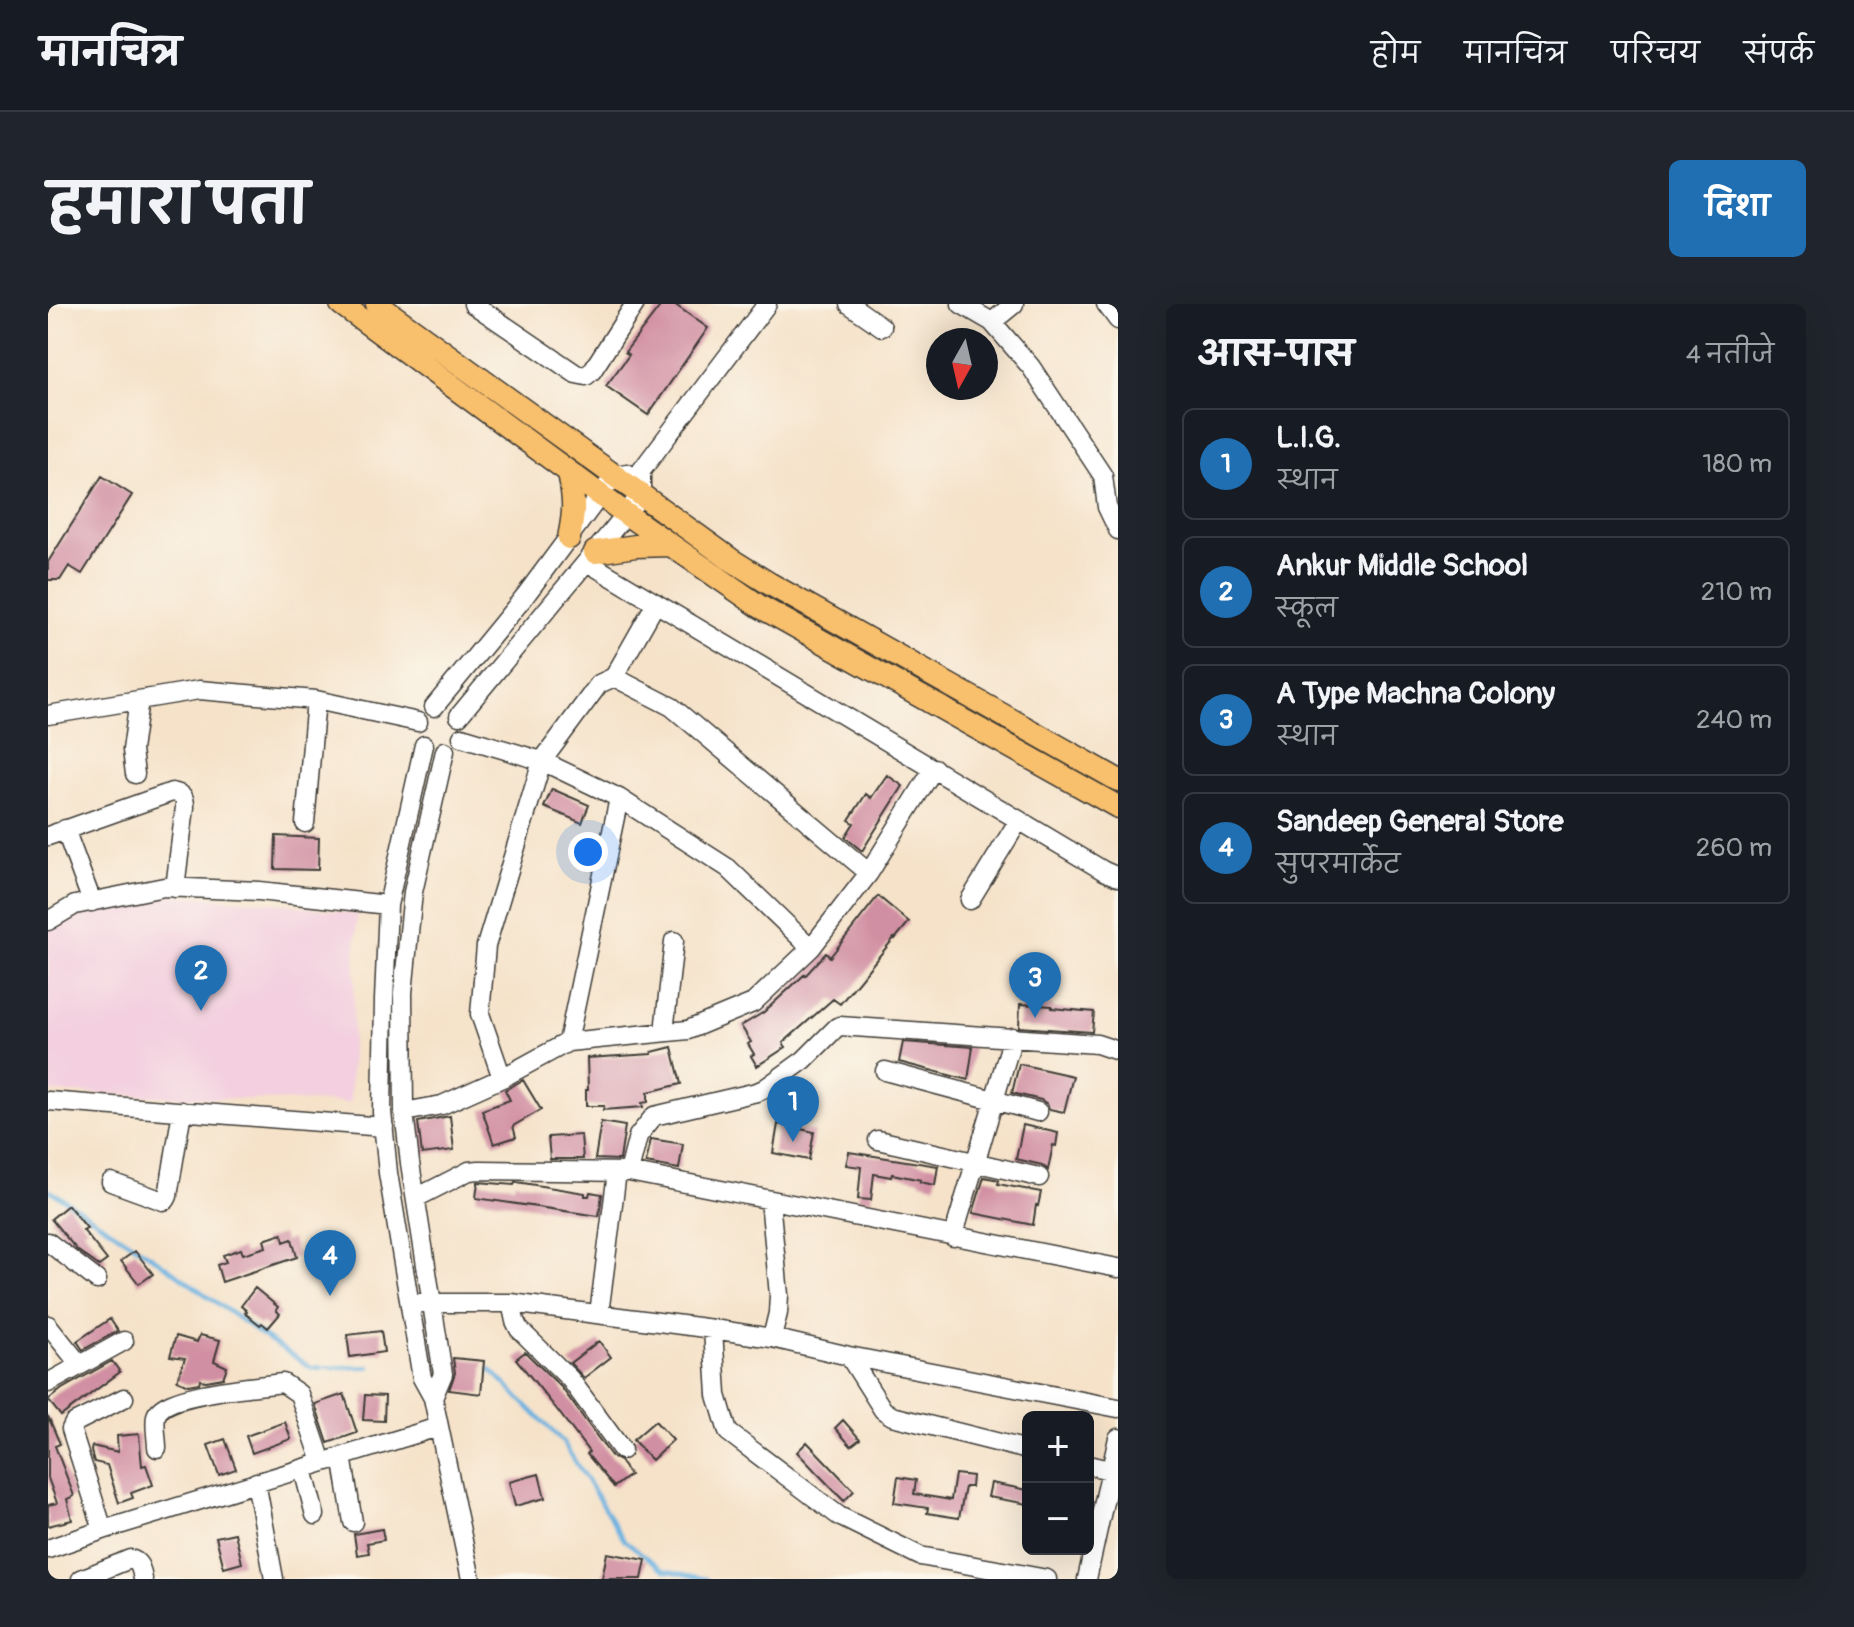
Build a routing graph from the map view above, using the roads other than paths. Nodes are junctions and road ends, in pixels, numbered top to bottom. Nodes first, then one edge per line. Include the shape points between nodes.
1 (341, 304) edge
2 (377, 304) edge
3 (473, 304) edge
4 (635, 304) edge
5 (767, 304) edge
6 (849, 304) edge
7 (961, 304) edge
8 (1014, 304) edge
9 (1106, 304) edge
10 (1118, 320) edge
11 (992, 322) junction
12 (882, 327) dead end
13 (569, 472) junction
14 (615, 475) junction
15 (641, 482) junction
16 (600, 495) junction
17 (626, 514) junction
18 (1118, 530) edge
19 (569, 538) junction
20 (670, 545) junction
21 (591, 557) junction
22 (723, 568) junction
23 (656, 603) junction
24 (861, 635) junction
25 (849, 656) junction
26 (614, 677) junction
27 (139, 700) junction
28 (316, 700) junction
29 (434, 707) junction
30 (48, 715) edge
31 (459, 716) junction
32 (418, 722) junction
33 (462, 737) junction
34 (424, 745) junction
35 (445, 751) junction
36 (542, 761) junction
37 (934, 768) junction
38 (135, 774) dead end
39 (1118, 780) edge
40 (619, 798) junction
41 (1118, 807) edge
42 (1019, 820) junction
43 (305, 823) dead end
44 (57, 833) edge
45 (869, 873) junction
46 (1118, 877) edge
47 (175, 888) junction
48 (970, 900) dead end
49 (92, 902) junction
50 (388, 905) junction
51 (48, 921) edge
52 (674, 941) dead end
53 (811, 948) junction
54 (664, 1032) junction
55 (1013, 1037) junction
56 (568, 1042) junction
57 (1118, 1051) edge
58 (885, 1071) dead end
59 (502, 1078) junction
60 (993, 1100) junction
61 (48, 1101) edge
62 (182, 1111) junction
63 (404, 1112) junction
64 (1038, 1112) dead end
65 (384, 1127) junction
66 (878, 1140) dead end
67 (976, 1162) junction
68 (623, 1172) junction
69 (1039, 1177) dead end
70 (111, 1182) dead end
71 (416, 1198) junction
72 (770, 1200) junction
73 (953, 1237) junction
74 (48, 1242) edge
75 (1118, 1268) edge
76 (97, 1280) dead end
77 (410, 1303) junction
78 (433, 1303) junction
79 (511, 1303) junction
80 (599, 1314) junction
81 (48, 1325) edge
82 (713, 1329) junction
83 (772, 1338) junction
84 (124, 1341) dead end
85 (849, 1356) junction
86 (80, 1365) junction
87 (48, 1383) edge
88 (124, 1398) dead end
89 (433, 1398) junction
90 (1118, 1408) edge
91 (438, 1427) junction
92 (1118, 1438) edge
93 (157, 1448) dead end
94 (1022, 1448) edge
95 (622, 1450) dead end
96 (342, 1456) junction
97 (322, 1462) junction
98 (1094, 1466) edge
99 (303, 1469) junction
100 (1114, 1471) edge
101 (256, 1482) junction
102 (315, 1515) dead end
103 (353, 1522) dead end
104 (103, 1530) junction
105 (48, 1549) edge
106 (81, 1579) edge
107 (143, 1579) edge
108 (274, 1579) edge
109 (471, 1579) edge
110 (1047, 1579) edge
111 (1087, 1579) edge

1 - 13 main road
2 - 14 main road
3 - 4 street via 586,376
5 - 15 street
6 - 12 street
7 - 11 street
8 - 11 street
9 - 10 street
11 - 18 street via 1031,367 1099,467
13 - 16 main road
13 - 19 main road via 575,503
14 - 15 main road
14 - 16 street
15 - 17 street
15 - 22 main road
16 - 17 main road
16 - 19 street
17 - 20 main road
17 - 21 street
19 - 29 street
20 - 21 main road via 636,546
20 - 22 main road
21 - 23 street
21 - 31 street
22 - 24 main road via 770,584
22 - 25 main road via 759,606
23 - 26 street
23 - 37 street
24 - 25 main road
24 - 39 main road
25 - 41 main road
26 - 36 street via 599,684
26 - 45 street via 672,707
27 - 28 street via 199,690
27 - 30 street
27 - 38 street via 132,750
28 - 32 street
28 - 43 street
29 - 31 street via 448,707
29 - 32 street
31 - 33 street
32 - 34 street
33 - 35 street
33 - 36 street
34 - 35 street
34 - 50 street
35 - 63 street via 413,892 403,993
36 - 40 street
36 - 59 street via 486,946 480,1014
37 - 42 street
37 - 45 street
40 - 53 street via 728,868
40 - 56 street
42 - 46 street
42 - 48 street
44 - 47 street via 181,793 185,807
44 - 49 street
45 - 53 street
47 - 49 street
47 - 50 street
49 - 51 street
50 - 65 street
52 - 54 street
53 - 54 street via 753,1003 688,1030
54 - 56 street
55 - 57 street via 1097,1044
55 - 60 street
55 - 68 street via 837,1027 764,1089 654,1116 638,1136
56 - 59 street
58 - 60 street
59 - 63 street via 442,1105
60 - 64 street
60 - 67 street
61 - 62 street
62 - 65 street
62 - 70 street via 166,1200
63 - 71 street
65 - 77 street
66 - 67 street
67 - 69 street
67 - 73 street
68 - 71 street via 469,1171
68 - 72 street
68 - 80 street
71 - 78 street
72 - 73 street
72 - 83 street via 779,1295
73 - 75 street
74 - 76 street
77 - 78 street
77 - 89 street via 422,1378
78 - 79 street
78 - 89 street via 443,1374
79 - 80 street
79 - 95 street via 519,1329 570,1379
80 - 82 street
81 - 86 street
82 - 83 street
82 - 110 street via 717,1395 728,1432 839,1516 920,1556
83 - 85 street
84 - 86 street
85 - 90 street
85 - 94 street via 892,1416
86 - 87 street
88 - 104 street via 71,1429
89 - 91 street
91 - 96 street
91 - 109 street
92 - 100 street
93 - 97 street via 156,1417 165,1404 283,1383 299,1394
96 - 97 street
96 - 103 street
97 - 99 street
98 - 100 street
99 - 101 street
99 - 102 street
100 - 111 street
101 - 104 street
101 - 108 street
104 - 105 street
106 - 107 street via 130,1559 136,1560

